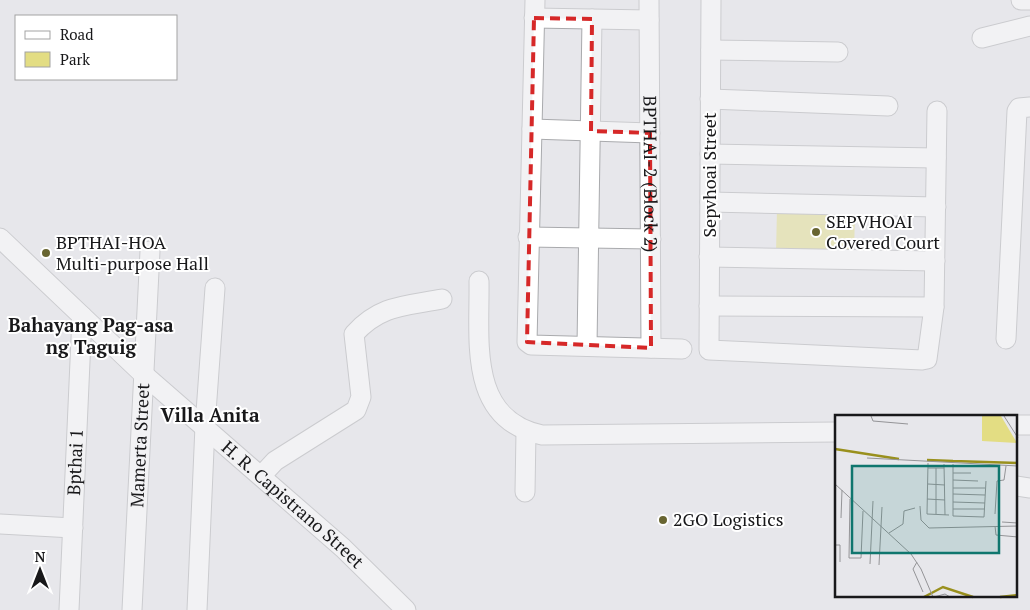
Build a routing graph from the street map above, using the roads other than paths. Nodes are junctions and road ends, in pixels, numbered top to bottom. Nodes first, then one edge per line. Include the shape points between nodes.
1 (649, 0) edge
2 (711, 0) edge
3 (1020, 0) edge
4 (1030, 0) edge
5 (535, 9) edge
6 (592, 19) junction
7 (649, 20) junction
8 (1030, 26) edge
9 (982, 38) dead end
10 (711, 50) junction
11 (838, 52) dead end
12 (710, 99) junction
13 (888, 106) dead end
14 (1030, 107) edge
15 (937, 111) dead end
16 (532, 129) junction
17 (591, 131) junction
18 (650, 133) junction
19 (710, 154) junction
20 (936, 158) junction
21 (710, 202) junction
22 (936, 207) junction
23 (528, 237) junction
24 (0, 238) edge
25 (589, 238) junction
26 (651, 239) junction
27 (150, 251) dead end
28 (709, 257) junction
29 (935, 262) junction
30 (479, 281) dead end
31 (215, 288) dead end
32 (442, 299) dead end
33 (709, 306) junction
34 (934, 307) junction
35 (82, 316) junction
36 (1006, 339) dead end
37 (587, 346) junction
38 (651, 348) junction
39 (682, 349) dead end
40 (142, 373) junction
41 (205, 426) junction
42 (526, 432) junction
43 (835, 432) edge
44 (262, 475) junction
45 (525, 492) dead end
46 (0, 524) edge
47 (73, 528) junction
48 (70, 610) edge
49 (132, 610) edge
50 (197, 610) edge
51 (406, 610) edge

1 - 7 street, BPTHAI-2 (Block 2)
2 - 10 street, Sepvhoai Street
3 - 4 street
5 - 6 street
5 - 16 street
6 - 7 street
6 - 17 street
7 - 18 street, BPTHAI-2 (Block 2)
8 - 9 street
10 - 11 street
10 - 12 street, Sepvhoai Street
12 - 13 street
12 - 19 street, Sepvhoai Street
14 - 36 street via 1017,111
15 - 20 street
16 - 17 street
16 - 23 street
17 - 18 street
17 - 25 street
18 - 26 street, BPTHAI-2 (Block 2)
19 - 20 street
19 - 21 street, Sepvhoai Street
20 - 22 street
21 - 22 street
21 - 28 street, Sepvhoai Street
22 - 29 street
23 - 25 street
23 - 37 street via 528,343
24 - 35 street, H. R. Capistrano Street
25 - 26 street
25 - 37 street
26 - 38 street, BPTHAI-2 (Block 2)
27 - 40 street, Mamerta Street
28 - 29 street
28 - 33 street, Sepvhoai Street
29 - 34 street
30 - 42 street via 483,382 504,418
31 - 41 street
32 - 44 street via 385,310 366,321 354,334 360,397 356,410 275,461
33 - 34 street
33 - 34 street, Sepvhoai Street via 709,350 922,360 927,359 929,353
35 - 40 street, H. R. Capistrano Street
35 - 47 street, Bpthai 1
37 - 38 street
38 - 39 street
40 - 41 street, H. R. Capistrano Street
40 - 49 street, Mamerta Street
41 - 44 street, H. R. Capistrano Street
41 - 50 street
42 - 43 street via 542,435
42 - 45 street
44 - 51 street, H. R. Capistrano Street via 344,548
46 - 47 street
47 - 48 street, Bpthai 1

